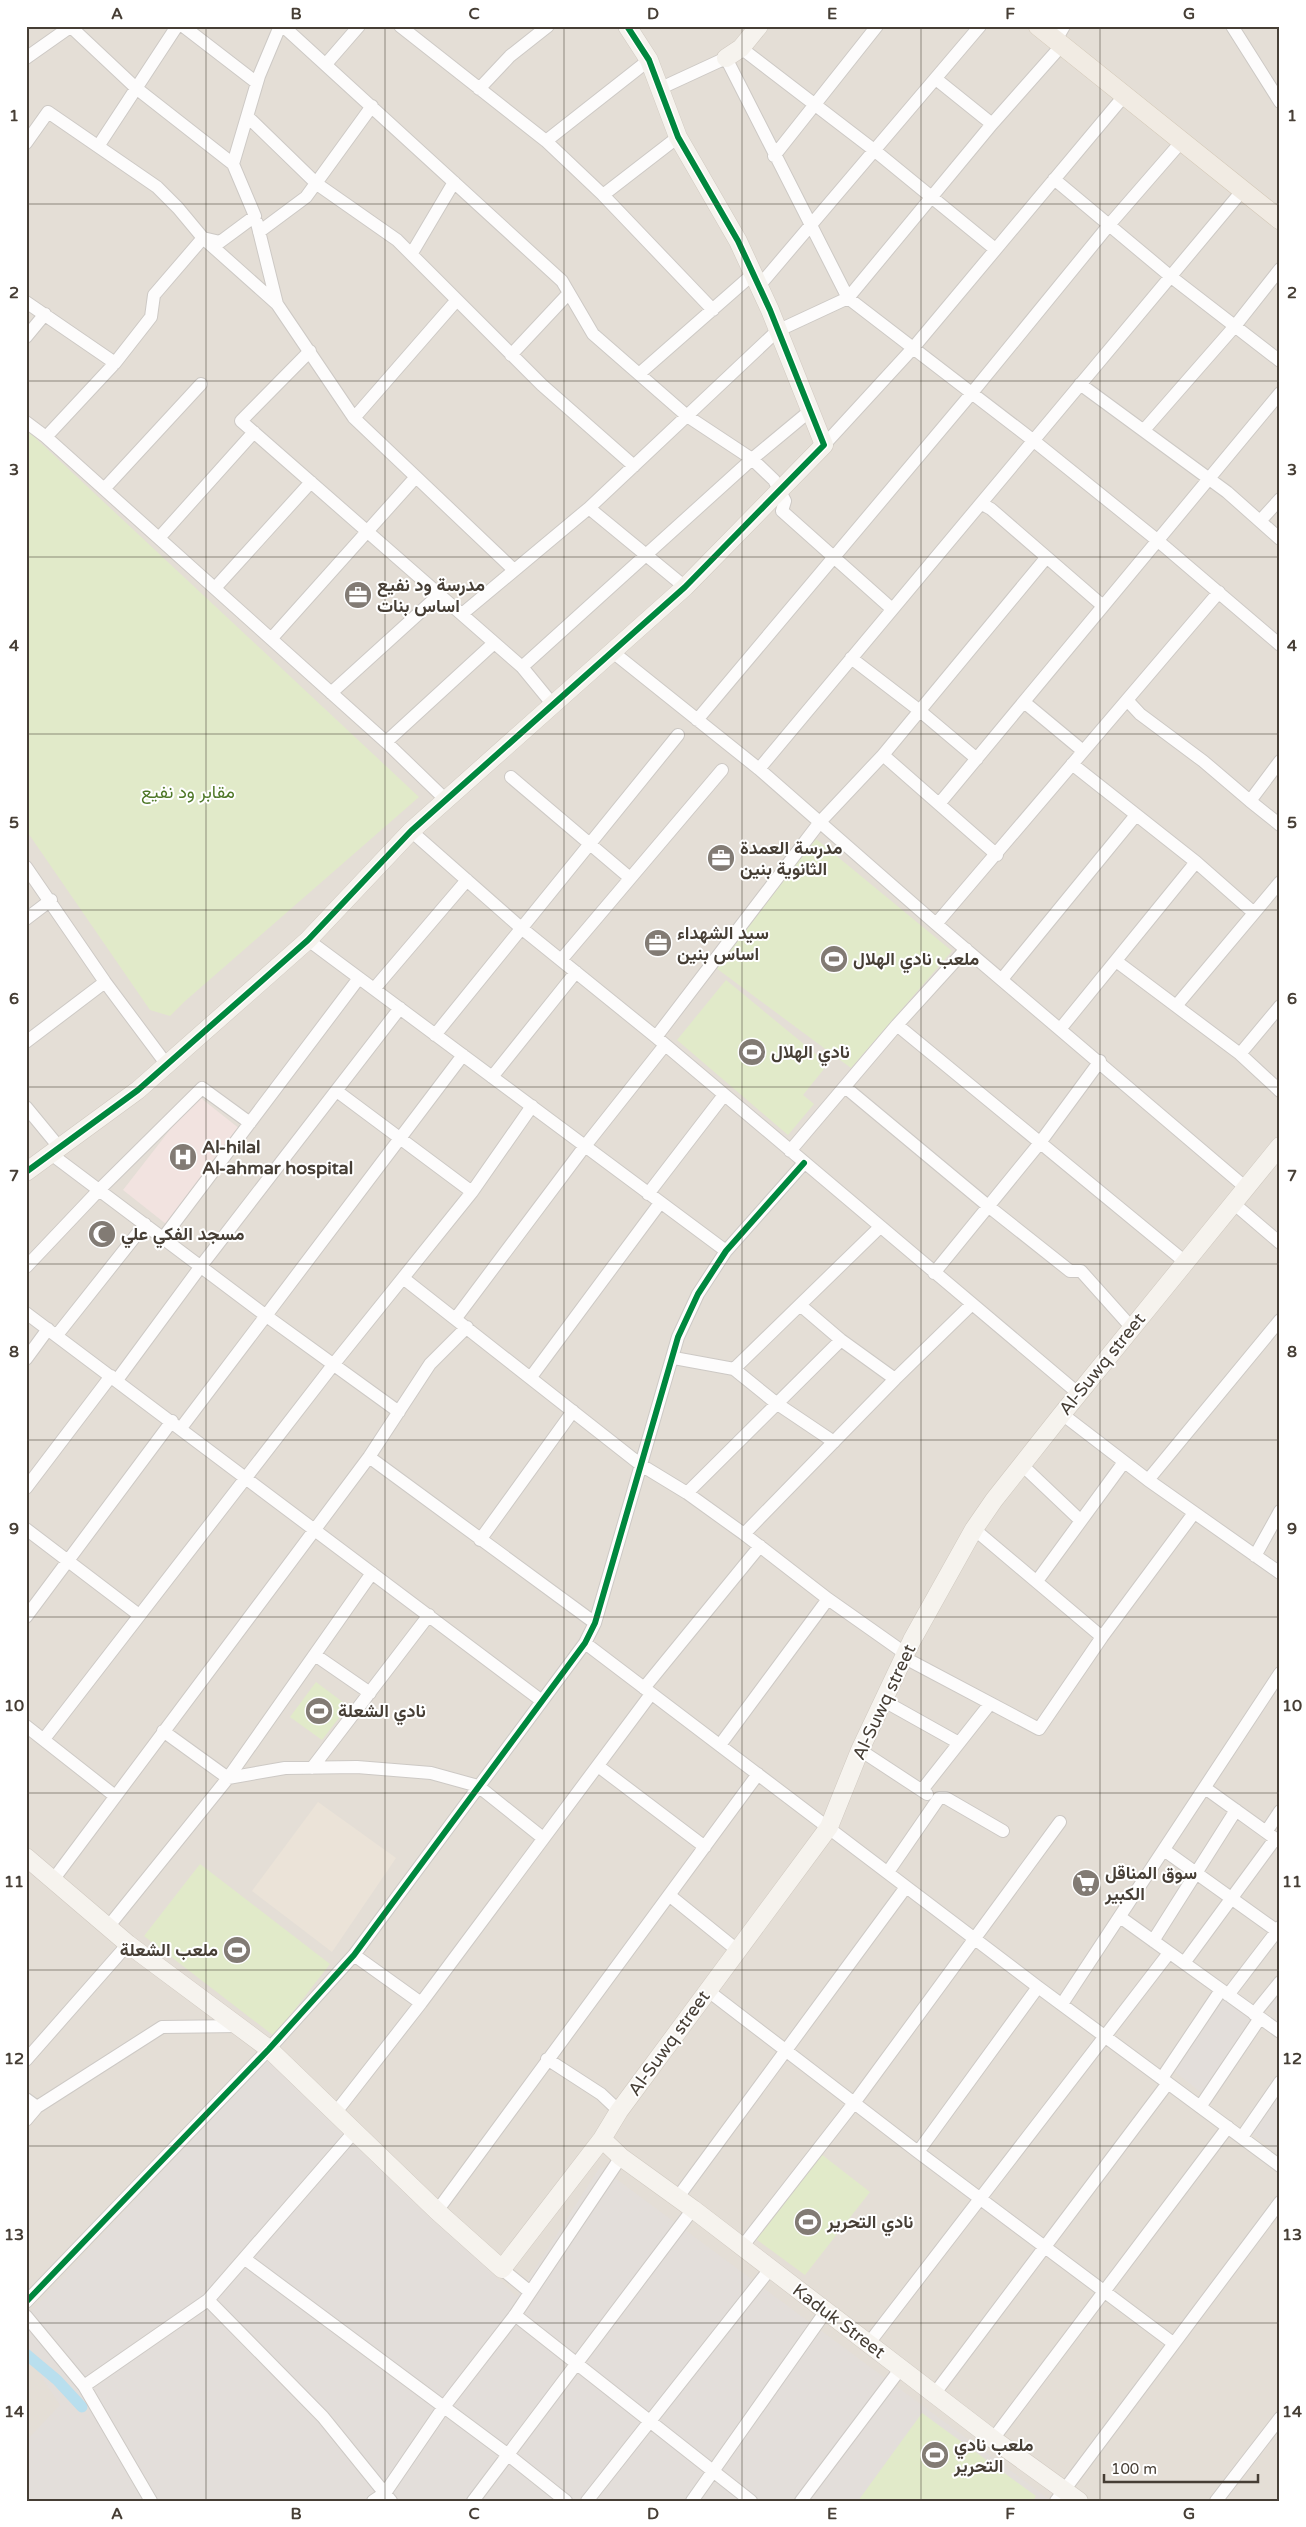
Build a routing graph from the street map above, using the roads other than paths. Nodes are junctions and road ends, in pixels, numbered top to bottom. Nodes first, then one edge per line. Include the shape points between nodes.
1 (178, 26) edge
2 (183, 26) edge
3 (282, 26) edge
4 (359, 26) edge
5 (400, 26) edge
6 (548, 26) edge
7 (628, 26) edge
8 (759, 26) edge
9 (877, 26) edge
10 (980, 26) edge
11 (1038, 26) edge
12 (1232, 26) edge
13 (70, 27) edge
14 (1061, 37) edge
15 (741, 48) junction
16 (26, 58) edge
17 (726, 58) junction
18 (649, 60) junction
19 (326, 64) junction
20 (936, 79) junction
21 (257, 83) junction
22 (136, 88) junction
23 (661, 88) junction
24 (479, 89) junction
25 (1124, 96) junction
26 (1280, 102) edge
27 (815, 105) junction
28 (372, 106) junction
29 (248, 117) junction
30 (992, 124) junction
31 (678, 137) junction
32 (546, 141) junction
33 (1182, 141) junction
34 (26, 143) edge
35 (99, 145) junction
36 (874, 150) junction
37 (774, 156) junction
38 (233, 164) junction
39 (1054, 179) junction
40 (454, 182) junction
41 (317, 184) junction
42 (1242, 191) junction
43 (603, 195) junction
44 (931, 197) junction
45 (255, 216) junction
46 (1280, 220) edge
47 (1109, 225) junction
48 (810, 226) junction
49 (259, 232) junction
50 (204, 238) junction
51 (995, 249) junction
52 (412, 253) junction
53 (1280, 269) edge
54 (1170, 276) junction
55 (756, 280) junction
56 (569, 293) junction
57 (848, 298) junction
58 (456, 301) junction
59 (26, 302) edge
60 (277, 304) junction
61 (713, 310) junction
62 (45, 314) junction
63 (1235, 326) junction
64 (777, 331) junction
65 (26, 338) edge
66 (914, 347) junction
67 (310, 351) junction
68 (511, 355) junction
69 (1280, 361) edge
70 (115, 363) junction
71 (639, 374) junction
72 (202, 384) dead end
73 (1080, 384) junction
74 (1280, 393) edge
75 (971, 394) junction
76 (811, 410) junction
77 (687, 416) junction
78 (354, 418) junction
79 (26, 422) edge
80 (1144, 430) junction
81 (254, 432) junction
82 (46, 437) junction
83 (1034, 441) junction
84 (824, 445) junction
85 (752, 459) junction
86 (634, 466) junction
87 (416, 478) junction
88 (1208, 479) junction
89 (311, 482) junction
90 (104, 489) junction
91 (780, 492) junction
92 (1280, 499) edge
93 (982, 504) junction
94 (589, 508) junction
95 (1261, 520) junction
96 (367, 531) junction
97 (159, 538) junction
98 (1280, 539) edge
99 (1158, 540) junction
100 (645, 556) junction
101 (1046, 558) junction
102 (833, 559) junction
103 (514, 570) junction
104 (685, 587) junction
105 (215, 588) junction
106 (1218, 592) junction
107 (439, 595) junction
108 (1103, 606) junction
109 (892, 609) junction
110 (462, 614) junction
111 (271, 638) junction
112 (494, 643) junction
113 (1280, 646) edge
114 (614, 652) junction
115 (851, 658) junction
116 (522, 667) junction
117 (331, 693) junction
118 (1127, 700) junction
119 (1024, 702) junction
120 (554, 706) junction
121 (920, 711) junction
122 (697, 720) junction
123 (678, 735) dead end
124 (386, 742) junction
125 (1083, 751) junction
126 (883, 755) junction
127 (977, 759) junction
128 (1280, 761) edge
129 (1072, 764) junction
130 (759, 769) junction
131 (722, 770) dead end
132 (511, 777) dead end
133 (445, 798) junction
134 (1250, 801) junction
135 (939, 804) junction
136 (1136, 815) junction
137 (820, 822) junction
138 (1280, 825) edge
139 (411, 831) junction
140 (589, 842) junction
141 (997, 855) junction
142 (1196, 862) junction
143 (26, 867) edge
144 (630, 878) junction
145 (467, 880) junction
146 (1280, 882) edge
147 (51, 900) junction
148 (1254, 913) junction
149 (26, 919) edge
150 (936, 924) junction
151 (520, 927) junction
152 (308, 940) junction
153 (966, 949) junction
154 (561, 960) junction
155 (1116, 961) junction
156 (576, 972) junction
157 (359, 978) junction
158 (1002, 978) junction
159 (105, 982) junction
160 (374, 989) junction
161 (1176, 1006) junction
162 (1280, 1006) edge
163 (400, 1008) junction
164 (897, 1025) junction
165 (1061, 1028) junction
166 (435, 1035) junction
167 (661, 1041) junction
168 (26, 1042) edge
169 (1240, 1054) junction
170 (463, 1055) junction
171 (1100, 1061) junction
172 (167, 1065) junction
173 (492, 1077) junction
174 (845, 1086) junction
175 (1280, 1091) edge
176 (338, 1092) junction
177 (724, 1095) junction
178 (532, 1106) junction
179 (26, 1107) edge
180 (250, 1123) junction
181 (400, 1138) junction
182 (1039, 1144) junction
183 (585, 1146) junction
184 (1280, 1146) edge
185 (55, 1151) junction
186 (790, 1152) junction
187 (804, 1163) junction
188 (26, 1172) edge
189 (1245, 1187) junction
190 (99, 1190) junction
191 (472, 1192) junction
192 (648, 1194) junction
193 (1232, 1202) junction
194 (660, 1203) junction
195 (988, 1206) junction
196 (145, 1224) junction
197 (880, 1227) junction
198 (163, 1238) junction
199 (1280, 1243) edge
200 (726, 1250) junction
201 (1184, 1261) junction
202 (202, 1266) junction
203 (26, 1267) edge
204 (934, 1273) junction
205 (404, 1278) junction
206 (800, 1305) junction
207 (971, 1305) junction
208 (26, 1313) edge
209 (265, 1314) junction
210 (456, 1318) junction
211 (1280, 1320) edge
212 (467, 1327) junction
213 (1132, 1328) junction
214 (53, 1332) junction
215 (842, 1340) junction
216 (674, 1358) junction
217 (26, 1359) edge
218 (333, 1365) junction
219 (734, 1369) junction
220 (531, 1377) junction
221 (114, 1378) junction
222 (894, 1379) junction
223 (1078, 1394) junction
224 (776, 1403) junction
225 (573, 1411) junction
226 (399, 1412) junction
227 (1062, 1414) junction
228 (176, 1424) junction
229 (834, 1442) junction
230 (369, 1457) junction
231 (1124, 1462) junction
232 (1022, 1464) junction
233 (641, 1465) junction
234 (246, 1477) junction
235 (1148, 1480) junction
236 (26, 1488) edge
237 (687, 1493) junction
238 (1280, 1511) edge
239 (1194, 1513) junction
240 (1080, 1520) junction
241 (26, 1529) edge
242 (974, 1529) junction
243 (315, 1530) junction
244 (744, 1534) junction
245 (480, 1540) junction
246 (760, 1546) junction
247 (1255, 1556) junction
248 (68, 1560) junction
249 (372, 1573) junction
250 (1280, 1573) edge
251 (1037, 1581) junction
252 (828, 1599) junction
253 (139, 1615) junction
254 (429, 1616) junction
255 (26, 1617) edge
256 (595, 1623) junction
257 (1102, 1637) junction
258 (585, 1643) junction
259 (315, 1654) junction
260 (905, 1656) junction
261 (1280, 1673) edge
262 (648, 1691) junction
263 (370, 1693) junction
264 (542, 1701) junction
265 (884, 1701) junction
266 (989, 1705) junction
267 (26, 1726) edge
268 (163, 1732) junction
269 (44, 1739) junction
270 (958, 1744) junction
271 (720, 1745) junction
272 (860, 1750) junction
273 (598, 1766) junction
274 (312, 1768) junction
275 (758, 1774) junction
276 (228, 1778) junction
277 (478, 1786) junction
278 (1205, 1788) junction
279 (922, 1790) junction
280 (115, 1796) junction
281 (937, 1800) junction
282 (1236, 1810) junction
283 (1280, 1811) edge
284 (1060, 1822) dead end
285 (828, 1827) junction
286 (1003, 1831) dead end
287 (1274, 1837) edge
288 (544, 1838) junction
289 (705, 1847) junction
290 (1164, 1850) junction
291 (26, 1857) edge
292 (888, 1872) junction
293 (1197, 1874) junction
294 (53, 1880) junction
295 (906, 1887) junction
296 (669, 1895) junction
297 (1232, 1898) junction
298 (1120, 1917) junction
299 (108, 1927) junction
300 (1279, 1930) edge
301 (974, 1938) junction
302 (1153, 1941) junction
303 (128, 1944) junction
304 (737, 1950) junction
305 (1169, 1953) junction
306 (354, 1955) junction
307 (1184, 1963) junction
308 (1280, 1982) edge
309 (1038, 1987) junction
310 (707, 1990) junction
311 (1225, 1993) junction
312 (421, 2003) junction
313 (1062, 2004) junction
314 (1257, 2016) junction
315 (239, 2026) junction
316 (1280, 2032) edge
317 (1104, 2035) junction
318 (270, 2050) junction
319 (786, 2050) junction
320 (547, 2059) junction
321 (26, 2060) edge
322 (1165, 2080) junction
323 (1280, 2082) edge
324 (26, 2099) edge
325 (854, 2103) junction
326 (37, 2107) junction
327 (1200, 2107) junction
328 (619, 2111) junction
329 (336, 2112) junction
330 (26, 2120) edge
331 (1228, 2127) junction
332 (354, 2132) junction
333 (1242, 2137) junction
334 (602, 2139) junction
335 (918, 2152) junction
336 (622, 2158) junction
337 (1280, 2166) edge
338 (678, 2197) junction
339 (979, 2197) junction
340 (1280, 2202) edge
341 (694, 2208) junction
342 (437, 2210) junction
343 (742, 2247) junction
344 (1046, 2247) junction
345 (244, 2259) junction
346 (502, 2269) junction
347 (770, 2269) junction
348 (1103, 2290) junction
349 (530, 2292) junction
350 (208, 2300) junction
351 (26, 2302) edge
352 (826, 2311) junction
353 (515, 2315) junction
354 (26, 2316) edge
355 (869, 2343) junction
356 (1173, 2344) junction
357 (576, 2363) junction
358 (902, 2368) junction
359 (84, 2386) junction
360 (935, 2394) junction
361 (443, 2408) junction
362 (1280, 2418) edge
363 (650, 2421) junction
364 (993, 2439) junction
365 (508, 2454) junction
366 (714, 2470) junction
367 (1060, 2496) edge
368 (388, 2497) edge
369 (150, 2501) edge
370 (373, 2501) edge
371 (473, 2501) edge
372 (566, 2501) edge
373 (587, 2501) edge
374 (692, 2501) edge
375 (751, 2501) edge
376 (801, 2501) edge
377 (1079, 2501) edge
378 (1216, 2501) edge

1 - 22 street
2 - 21 street
3 - 19 street
3 - 21 street
4 - 19 street
5 - 24 street
6 - 24 street via 510,56
7 - 18 street
8 - 15 street
9 - 27 street
10 - 20 street
11 - 14 main road
12 - 26 street
13 - 16 street
13 - 22 street
14 - 25 main road
14 - 30 street
15 - 17 street
15 - 27 street
17 - 23 street
17 - 37 street
18 - 23 street
18 - 32 street
19 - 28 street
20 - 30 street
20 - 36 street
21 - 29 street
22 - 35 street
22 - 38 street
23 - 31 street
24 - 32 street
25 - 33 main road
25 - 39 street
27 - 36 street
27 - 37 street
28 - 40 street
28 - 41 street
29 - 38 street
29 - 41 street
30 - 44 street
31 - 43 street
31 - 55 street via 738,241
32 - 43 street
33 - 42 main road
33 - 47 street
34 - 35 street via 48,112
35 - 50 street via 157,187
36 - 44 street
36 - 48 street
37 - 48 street
38 - 45 street
39 - 47 street
39 - 51 street
40 - 52 street
40 - 56 street via 562,281
41 - 49 street via 306,197
41 - 52 street
42 - 46 main road
42 - 54 street
43 - 61 street
44 - 51 street
44 - 57 street
45 - 49 street
45 - 50 street via 220,242
47 - 54 street
47 - 75 street
48 - 55 street
48 - 57 street
49 - 60 street
50 - 60 street
50 - 70 street via 154,295 152,317
51 - 66 street
52 - 58 street
53 - 63 street
54 - 63 street
54 - 73 street
55 - 61 street
55 - 64 street
56 - 68 street
56 - 71 street via 593,334
57 - 64 street
57 - 66 street
58 - 68 street
58 - 78 street
59 - 62 street
60 - 67 street
61 - 71 street
62 - 65 street
62 - 70 street
63 - 69 street
63 - 80 street
64 - 76 street
64 - 77 street
66 - 75 street
66 - 84 street
67 - 78 street
67 - 81 street via 241,421
68 - 86 street
70 - 82 street
71 - 77 street
72 - 90 street
73 - 80 street
73 - 83 street
74 - 88 street
75 - 83 street
75 - 102 street
76 - 84 street
76 - 85 street
77 - 85 street
77 - 86 street
78 - 87 street
79 - 82 street
80 - 88 street
81 - 89 street
81 - 97 street
82 - 90 street
83 - 93 street
83 - 99 street
84 - 91 street
85 - 91 street via 774,480
85 - 100 street
86 - 94 street
87 - 96 street
87 - 103 street
88 - 95 street
88 - 99 street
89 - 96 street
89 - 105 street
90 - 97 street
91 - 102 street via 786,501 782,511
91 - 104 street
92 - 95 street
93 - 101 street
93 - 109 street
94 - 100 street
94 - 103 street
95 - 98 street
96 - 107 street
96 - 111 street
97 - 105 street
99 - 106 street
99 - 108 street
100 - 104 street
100 - 116 street
101 - 108 street
101 - 121 street
102 - 109 street
102 - 122 street
103 - 110 street
104 - 114 street
105 - 111 street
106 - 113 street
106 - 118 street
107 - 110 street
107 - 117 street
108 - 119 street
109 - 115 street
110 - 112 street
111 - 117 street
112 - 116 street
112 - 124 street
114 - 120 street
114 - 122 street
115 - 121 street
115 - 130 street
116 - 120 street
117 - 124 street
118 - 125 street
118 - 134 street via 1140,714
119 - 125 street
119 - 127 street
120 - 133 street
121 - 126 street
121 - 127 street
122 - 130 street
123 - 140 street
124 - 133 street
125 - 129 street
126 - 135 street
126 - 137 street
127 - 135 street
128 - 134 street
129 - 136 street
129 - 141 street
130 - 137 street
131 - 144 street
132 - 140 street
133 - 139 street
134 - 138 street
135 - 141 street
136 - 142 street
136 - 158 street
137 - 150 street
137 - 167 street
139 - 145 street
139 - 152 street
140 - 144 street
140 - 151 street
141 - 150 street
142 - 148 street
142 - 155 street
143 - 147 street
144 - 154 street
145 - 151 street
145 - 160 street
146 - 148 street
147 - 149 street
147 - 159 street
148 - 161 street
150 - 153 street
151 - 154 street
151 - 166 street
152 - 157 street
152 - 172 street
153 - 158 street
153 - 164 street
154 - 156 street
155 - 161 street
155 - 165 street
156 - 167 street
156 - 173 street
157 - 160 street
157 - 180 street
158 - 165 street
159 - 168 street
159 - 172 street
160 - 163 street
161 - 169 street
162 - 169 street
163 - 166 street
163 - 176 street
164 - 174 street
164 - 182 street
165 - 171 street
166 - 170 street
167 - 177 street
167 - 183 street
169 - 175 street
170 - 173 street
170 - 181 street
171 - 182 street
171 - 189 street
172 - 185 street
173 - 178 street
174 - 186 street
174 - 195 street
176 - 181 street
176 - 202 street
177 - 186 street
177 - 192 street
178 - 183 street
178 - 191 street
179 - 185 street
180 - 190 street via 202,1088
180 - 198 street
181 - 191 street
181 - 209 street
182 - 195 street
182 - 201 street
183 - 192 street
183 - 210 street
184 - 189 street, Al-Suwq street
185 - 188 street
185 - 190 street
186 - 187 street
187 - 197 street
187 - 200 street
189 - 193 street, Al-Suwq street
190 - 196 street
190 - 203 street
191 - 205 street
192 - 194 street
193 - 199 street
193 - 201 street, Al-Suwq street
194 - 200 street
194 - 220 street
195 - 204 street
195 - 213 street via 1070,1270 1081,1271
196 - 198 street
196 - 214 street
197 - 204 street
197 - 206 street
198 - 202 street
200 - 216 street via 698,1294 678,1337
201 - 213 street, Al-Suwq street
202 - 209 street
202 - 221 street
204 - 207 street
205 - 210 street
205 - 218 street
206 - 215 street
206 - 219 street
207 - 222 street
207 - 223 street
208 - 214 street
209 - 218 street
209 - 228 street
210 - 212 street
211 - 235 street
212 - 220 street
212 - 226 street via 430,1364
213 - 223 street, Al-Suwq street
214 - 217 street
214 - 221 street
215 - 222 street
215 - 224 street
216 - 219 street
216 - 233 street
218 - 226 street
218 - 234 street
219 - 224 street
220 - 225 street
221 - 228 street
221 - 236 street
222 - 229 street
223 - 227 street, Al-Suwq street
224 - 229 street
224 - 237 street
225 - 233 street
225 - 245 street
226 - 230 street
227 - 231 street
227 - 232 street, Al-Suwq street
228 - 234 street
228 - 248 street
229 - 244 street
230 - 243 street
230 - 245 street
231 - 235 street
231 - 240 street
232 - 240 street
232 - 242 street, Al-Suwq street
233 - 237 street
233 - 256 street
234 - 243 street
234 - 253 street
235 - 239 street
237 - 244 street
238 - 247 street
239 - 247 street
239 - 257 street
240 - 251 street
241 - 248 street
242 - 251 street
242 - 260 street, Al-Suwq street
243 - 249 street
243 - 268 street
244 - 246 street
245 - 256 street
246 - 252 street
246 - 262 street
247 - 250 street
248 - 253 street
248 - 255 street
249 - 254 street
249 - 259 street
251 - 257 street
252 - 260 street
252 - 271 street
253 - 269 street
254 - 263 street
254 - 264 street
256 - 258 street
257 - 266 street via 1039,1729
258 - 262 street
258 - 264 street
259 - 263 street
259 - 276 street
260 - 265 street, Al-Suwq street
260 - 266 street
261 - 278 street
262 - 271 street
262 - 273 street
263 - 274 street
264 - 277 street
265 - 270 street
265 - 272 street, Al-Suwq street
266 - 270 street
267 - 269 street
268 - 276 street
268 - 280 street
269 - 280 street
270 - 279 street
271 - 275 street
272 - 279 street
272 - 285 street, Al-Suwq street
273 - 288 street
273 - 289 street
274 - 276 street via 285,1768
274 - 277 street via 357,1767 431,1773
275 - 285 street
275 - 289 street
276 - 299 street
277 - 288 street
277 - 306 street
278 - 282 street
278 - 290 street
279 - 281 street
280 - 294 street
281 - 286 street via 946,1798
281 - 292 street
282 - 287 street
282 - 293 street
283 - 287 street
284 - 301 street
285 - 292 street
285 - 304 street, Al-Suwq street
287 - 297 street
288 - 312 street
289 - 296 street
290 - 293 street
290 - 298 street
291 - 294 street
292 - 295 street
293 - 297 street
293 - 302 street
294 - 299 street
295 - 301 street
295 - 319 street
296 - 304 street
296 - 320 street
297 - 300 street
297 - 307 street
298 - 302 street
298 - 313 street
299 - 303 street
300 - 311 street
301 - 309 street
301 - 325 street
302 - 305 street
303 - 315 street
303 - 321 street
304 - 310 street, Al-Suwq street
305 - 307 street
305 - 317 street
306 - 312 street
306 - 318 street
307 - 311 street
308 - 314 street
309 - 313 street
309 - 335 street
310 - 319 street
310 - 328 street, Al-Suwq street
311 - 314 street
311 - 322 street
312 - 329 street
313 - 317 street
314 - 316 street
314 - 327 street
315 - 318 street
315 - 326 street via 162,2027
317 - 322 street
317 - 339 street
318 - 329 street
318 - 351 street
319 - 325 street
319 - 338 street
320 - 328 street via 601,2094
320 - 342 street
322 - 327 street
322 - 344 street
323 - 333 street
324 - 326 street
325 - 335 street
325 - 343 street
326 - 330 street
327 - 331 street
328 - 334 street, Al-Suwq street
329 - 332 street
331 - 333 street
331 - 348 street
332 - 342 street
332 - 345 street
333 - 337 street
334 - 336 street, Kaduk Street
334 - 346 street, Al-Suwq street
335 - 339 street
336 - 338 street, Kaduk Street
336 - 349 street
338 - 341 street, Kaduk Street
339 - 344 street
339 - 355 street
340 - 356 street
341 - 343 street, Kaduk Street
341 - 357 street
342 - 346 street
343 - 347 street, Kaduk Street
344 - 348 street
344 - 360 street
345 - 350 street
345 - 361 street
346 - 349 street
347 - 352 street, Kaduk Street
347 - 363 street
348 - 356 street
348 - 364 street
349 - 353 street
350 - 359 street
350 - 368 street via 323,2417
352 - 355 street, Kaduk Street
352 - 366 street
353 - 357 street
353 - 361 street
354 - 359 street
355 - 358 street, Kaduk Street
356 - 367 street
357 - 363 street
357 - 365 street
358 - 360 street, Kaduk Street
358 - 376 street
359 - 369 street
360 - 364 street, Kaduk Street
361 - 365 street
361 - 368 street
362 - 378 street
363 - 366 street
363 - 373 street
364 - 367 street, Kaduk Street
365 - 371 street
365 - 372 street
366 - 374 street
366 - 375 street
367 - 377 street, Kaduk Street
368 - 370 street

